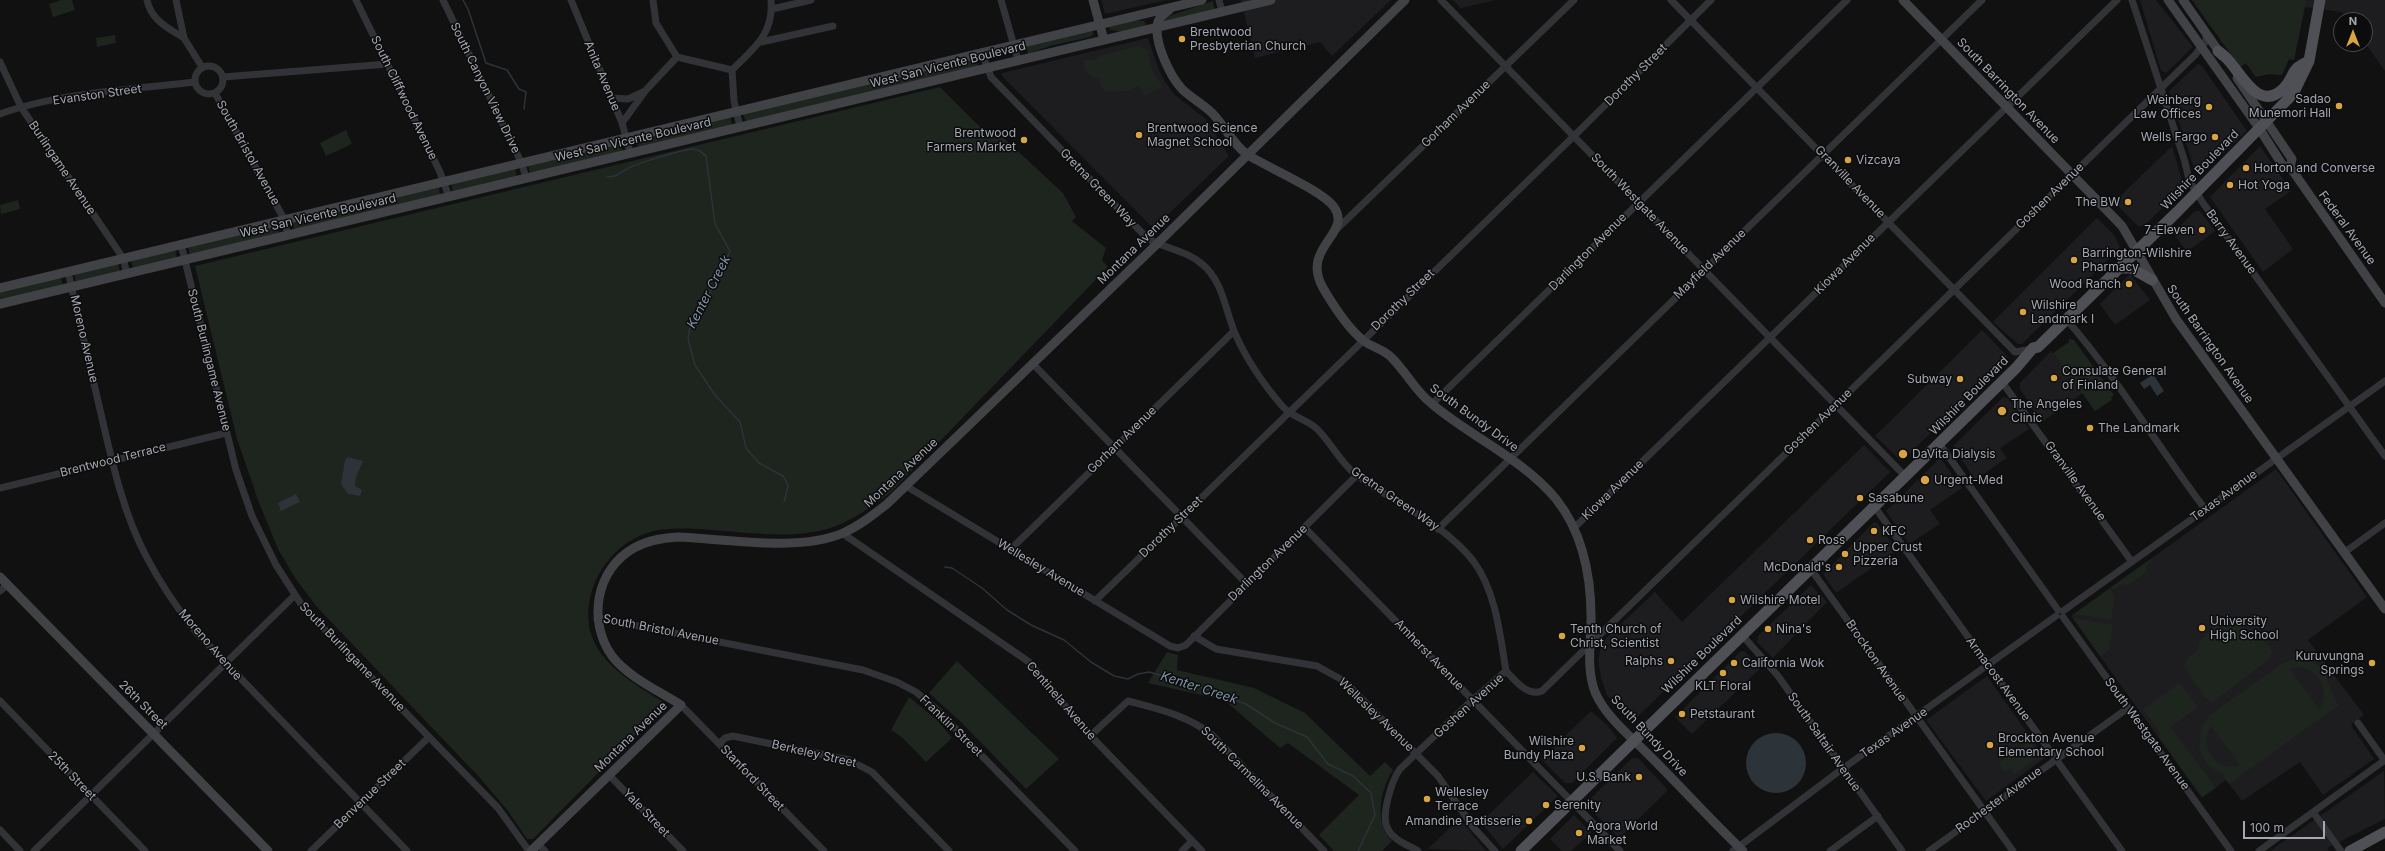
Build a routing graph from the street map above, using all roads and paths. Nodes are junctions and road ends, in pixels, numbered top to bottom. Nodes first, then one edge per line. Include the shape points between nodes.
1 (147, 0) edge
2 (176, 0) edge
3 (356, 0) edge
4 (443, 0) edge
5 (572, 0) edge
6 (653, 0) edge
7 (771, 0) edge
8 (811, 0) edge
9 (1001, 0) edge
10 (1093, 0) edge
11 (1202, 0) edge
12 (1219, 0) edge
13 (1271, 0) edge
14 (1406, 0) edge
15 (1441, 0) edge
16 (1574, 0) edge
17 (1671, 0) edge
18 (1711, 0) edge
19 (1848, 0) edge
20 (1903, 0) edge
21 (1982, 0) edge
22 (2117, 0) edge
23 (2132, 0) edge
24 (2168, 0) edge
25 (2183, 0) edge
26 (2320, 0) edge
27 (1171, 8) junction
28 (772, 9) junction
29 (1222, 11) junction
30 (1138, 16) junction
31 (1691, 20) junction
32 (1100, 24) junction
33 (834, 26) dead end
34 (1156, 27) junction
35 (2206, 34) junction
36 (184, 38) junction
37 (1104, 40) junction
38 (1942, 40) junction
39 (761, 42) junction
40 (1014, 45) junction
41 (2202, 48) junction
42 (2218, 51) junction
43 (982, 53) junction
44 (677, 57) junction
45 (1018, 60) junction
46 (2309, 61) junction
47 (0, 62) edge
48 (388, 64) junction
49 (1506, 66) junction
50 (202, 67) junction
51 (987, 68) junction
52 (732, 70) junction
53 (223, 77) junction
54 (195, 82) junction
55 (1757, 88) junction
56 (2161, 88) junction
57 (646, 90) junction
58 (215, 93) junction
59 (612, 98) junction
60 (21, 107) junction
61 (2007, 107) junction
62 (736, 111) junction
63 (0, 114) edge
64 (622, 123) junction
65 (2263, 124) junction
66 (740, 126) junction
67 (1574, 136) junction
68 (627, 139) junction
69 (630, 152) junction
70 (1248, 154) junction
71 (1822, 154) junction
72 (522, 164) junction
73 (2072, 175) junction
74 (526, 178) junction
75 (445, 183) junction
76 (2196, 192) junction
77 (449, 197) junction
78 (1638, 202) junction
79 (284, 219) junction
80 (1888, 222) junction
81 (1338, 228) junction
82 (288, 235) junction
83 (181, 244) junction
84 (1157, 244) junction
85 (2137, 251) junction
86 (123, 258) junction
87 (184, 260) junction
88 (2121, 268) junction
89 (1704, 270) junction
90 (68, 272) junction
91 (127, 274) junction
92 (2152, 280) junction
93 (71, 287) junction
94 (0, 288) edge
95 (1953, 289) junction
96 (2385, 303) edge
97 (0, 304) edge
98 (2067, 320) junction
99 (1234, 331) junction
100 (1771, 338) junction
101 (1362, 340) junction
102 (2032, 348) junction
103 (1032, 363) junction
104 (2385, 381) edge
105 (2002, 382) junction
106 (1432, 404) junction
107 (1836, 405) junction
108 (2349, 407) junction
109 (1289, 412) junction
110 (226, 433) junction
111 (1939, 443) junction
112 (1114, 448) junction
113 (2385, 456) edge
114 (2277, 458) junction
115 (1510, 459) junction
116 (112, 461) junction
117 (1357, 475) junction
118 (1905, 476) junction
119 (906, 486) junction
120 (0, 488) edge
121 (1874, 506) junction
122 (2205, 510) junction
123 (1181, 517) junction
124 (2385, 523) edge
125 (1305, 528) junction
126 (1574, 528) junction
127 (1438, 529) junction
128 (842, 534) junction
129 (1011, 549) junction
130 (2345, 552) junction
131 (2132, 562) junction
132 (1810, 568) junction
133 (0, 577) edge
134 (1247, 584) junction
135 (3, 588) edge
136 (294, 596) junction
137 (1095, 601) junction
138 (2385, 609) edge
139 (2060, 614) junction
140 (597, 618) junction
141 (1742, 635) junction
142 (1194, 636) junction
143 (725, 642) joint
144 (1590, 643) junction
145 (1178, 648) joint
146 (225, 663) junction
147 (1988, 665) junction
148 (1506, 671) junction
149 (1472, 700) junction
150 (0, 701) edge
151 (681, 705) junction
152 (2128, 708) junction
153 (1915, 718) junction
154 (2358, 723) dead end
155 (153, 733) junction
156 (1090, 736) junction
157 (429, 737) junction
158 (1634, 740) junction
159 (719, 744) junction
160 (1417, 754) junction
161 (2056, 759) junction
162 (2385, 760) edge
163 (1842, 769) junction
164 (609, 775) junction
165 (90, 795) junction
166 (1572, 801) junction
167 (360, 804) junction
168 (1984, 811) junction
169 (2314, 812) junction
170 (1878, 816) junction
171 (0, 830) edge
172 (2385, 832) edge
173 (1192, 841) junction
174 (538, 844) junction
175 (1738, 849) edge
176 (20, 851) edge
177 (34, 851) edge
178 (144, 851) edge
179 (268, 851) edge
180 (312, 851) edge
181 (407, 851) edge
182 (530, 851) edge
183 (545, 851) edge
184 (683, 851) edge
185 (824, 851) edge
186 (949, 851) edge
187 (1075, 851) edge
188 (1182, 851) edge
189 (1202, 851) edge
190 (1324, 851) edge
191 (1418, 851) edge
192 (1495, 851) edge
193 (1521, 851) edge
194 (1620, 851) edge
195 (1830, 851) edge
196 (1902, 851) edge
197 (1929, 851) edge
198 (2012, 851) edge
199 (2122, 851) edge
200 (2231, 851) edge
201 (2259, 851) edge
202 (2341, 851) edge
203 (2350, 851) edge

1 - 36 street via 151,13 157,20
2 - 36 street
3 - 48 street, South Cliffwood Avenue
4 - 72 street, South Canyon View Drive
5 - 59 street, Anita Avenue
6 - 44 street via 656,23
7 - 28 street
8 - 28 street
9 - 40 street
10 - 32 street
11 - 27 street, West San Vicente Boulevard
12 - 29 street
13 - 29 street, West San Vicente Boulevard
14 - 70 street, Montana Avenue
15 - 49 street, South Westgate Avenue
16 - 49 street, Gorham Avenue
17 - 31 street, Granville Avenue
18 - 31 street, Dorothy Street
19 - 55 street, Darlington Avenue
20 - 38 street, South Barrington Avenue
21 - 38 street, Mayfield Avenue
22 - 61 street, Kiowa Avenue
23 - 56 street, Barry Avenue
24 - 41 street
25 - 35 street
26 - 46 main road, Wilshire Boulevard
27 - 30 street, West San Vicente Boulevard
27 - 34 street via 1159,19
28 - 39 street via 771,21
29 - 34 street, West San Vicente Boulevard
30 - 32 street, West San Vicente Boulevard
30 - 34 street via 1152,21
31 - 55 street, Granville Avenue
31 - 67 street, Dorothy Street
32 - 37 street
32 - 40 street, West San Vicente Boulevard
33 - 39 street
34 - 37 street, West San Vicente Boulevard
34 - 70 street via 1162,53 1174,78 1192,98 1212,113 1229,137
35 - 41 street, Goshen Avenue
35 - 42 street
36 - 50 street
37 - 45 street, West San Vicente Boulevard
38 - 61 street, South Barrington Avenue
38 - 71 street, Mayfield Avenue
39 - 52 street
40 - 43 street, West San Vicente Boulevard
40 - 45 street
41 - 56 street, Goshen Avenue
41 - 65 street
42 - 46 main road via 2229,60 2248,87 2266,95 2280,92 2296,67
42 - 65 street
43 - 51 street, Gretna Green Way
43 - 62 street, West San Vicente Boulevard
44 - 52 street
44 - 57 street
45 - 51 street, West San Vicente Boulevard
46 - 65 main road, Wilshire Boulevard via 2293,94
47 - 60 street, Burlingame Avenue
48 - 53 street
48 - 75 street, South Cliffwood Avenue
49 - 67 street, South Westgate Avenue
49 - 81 street, Gorham Avenue
50 - 53 street via 215,67
50 - 54 street via 196,74
51 - 66 street, West San Vicente Boulevard
51 - 84 street, Gretna Green Way via 991,78 1147,238
52 - 62 street
53 - 58 street via 222,86
54 - 58 street via 202,93
54 - 60 street, Evanston Street via 115,91
55 - 71 street, Granville Avenue
55 - 78 street, Darlington Avenue
56 - 73 street, Goshen Avenue
56 - 76 street, Barry Avenue via 2189,180
57 - 59 street via 628,99
57 - 64 street
58 - 79 street, South Bristol Avenue
59 - 64 street, Anita Avenue
60 - 63 street, Evanston Street
60 - 86 street, Burlingame Avenue
61 - 73 street, South Barrington Avenue
61 - 80 street, Kiowa Avenue
62 - 66 street
62 - 68 street, West San Vicente Boulevard
64 - 68 street, Anita Avenue
65 - 76 main road, Wilshire Boulevard
65 - 96 street, Federal Avenue via 2283,166 2290,167
66 - 69 street, West San Vicente Boulevard
67 - 78 street, South Westgate Avenue
67 - 101 street, Dorothy Street
68 - 69 street, Anita Avenue
68 - 72 street, West San Vicente Boulevard
69 - 74 street, West San Vicente Boulevard
70 - 81 street via 1328,200 1338,217
70 - 84 street, Montana Avenue
71 - 80 street, Granville Avenue
71 - 89 street, Mayfield Avenue
72 - 74 street, South Canyon View Drive
72 - 75 street, West San Vicente Boulevard
73 - 85 street, South Barrington Avenue via 2122,226
73 - 95 street, Goshen Avenue
74 - 77 street, West San Vicente Boulevard
75 - 77 street, South Cliffwood Avenue
75 - 79 street, West San Vicente Boulevard
76 - 85 main road, Wilshire Boulevard
76 - 108 street, Barry Avenue
77 - 82 street, West San Vicente Boulevard
78 - 89 street, South Westgate Avenue
78 - 106 street, Darlington Avenue
79 - 82 street, South Bristol Avenue
79 - 83 street, West San Vicente Boulevard
80 - 95 street, Granville Avenue
80 - 100 street, Kiowa Avenue
81 - 101 street, South Bundy Drive via 1320,252 1318,274 1324,288 1352,330
82 - 87 street, West San Vicente Boulevard
83 - 86 street, West San Vicente Boulevard
83 - 87 street, South Burlingame Avenue
84 - 99 street, Gretna Green Way via 1192,256 1211,273 1219,286
84 - 103 street, Montana Avenue
85 - 88 main road, Wilshire Boulevard
85 - 92 street, South Barrington Avenue
86 - 90 street, West San Vicente Boulevard
86 - 91 street, Burlingame Avenue
87 - 91 street, West San Vicente Boulevard
87 - 110 street, South Burlingame Avenue
88 - 92 main road via 2131,268
88 - 98 main road, Wilshire Boulevard
89 - 100 street, South Westgate Avenue
89 - 115 street, Mayfield Avenue
90 - 93 street, Moreno Avenue
90 - 94 street, West San Vicente Boulevard
91 - 93 street, West San Vicente Boulevard
92 - 114 street, South Barrington Avenue via 2176,319
93 - 97 street, West San Vicente Boulevard
93 - 116 street, Moreno Avenue
95 - 102 street, Granville Avenue via 2015,352
95 - 107 street, Goshen Avenue
98 - 102 main road, Wilshire Boulevard via 2038,347
98 - 122 street via 2092,350
99 - 109 street, Gretna Green Way via 1260,375
99 - 112 street, Gorham Avenue
100 - 107 street, South Westgate Avenue
100 - 126 street, Kiowa Avenue
101 - 106 street, South Bundy Drive via 1393,358 1413,386
101 - 109 street, Dorothy Street
102 - 105 main road, Wilshire Boulevard
103 - 112 street
103 - 119 street, Montana Avenue
104 - 108 street, Texas Avenue
105 - 111 main road, Wilshire Boulevard
105 - 131 street, Granville Avenue
106 - 115 street, South Bundy Drive
107 - 118 street, South Westgate Avenue
107 - 144 street, Goshen Avenue
108 - 113 street, Barry Avenue
108 - 114 street, Texas Avenue
109 - 117 street, Gretna Green Way via 1316,429 1340,459
109 - 123 street, Dorothy Street
110 - 116 street, Brentwood Terrace
110 - 136 street, South Burlingame Avenue via 252,516
111 - 118 main road, Wilshire Boulevard
111 - 139 street, South Westgate Avenue
112 - 123 street
112 - 129 street, Gorham Avenue
114 - 122 street, Texas Avenue
114 - 130 street, South Barrington Avenue
115 - 126 street, South Bundy Drive via 1550,493
115 - 127 street, Mayfield Avenue
116 - 120 street, Brentwood Terrace
116 - 146 street, Moreno Avenue via 123,500 145,554 175,605
117 - 125 street, Darlington Avenue
117 - 127 street, Gretna Green Way
118 - 121 main road, Wilshire Boulevard
119 - 128 street, Montana Avenue via 868,519
119 - 129 street, Wellesley Avenue
121 - 132 main road, Wilshire Boulevard
121 - 147 street, Armacost Avenue
122 - 131 street, Texas Avenue
123 - 134 street
123 - 137 street, Dorothy Street
124 - 130 street
125 - 134 street, Darlington Avenue
125 - 149 street, Amherst Avenue
126 - 144 street, South Bundy Drive via 1590,587
127 - 148 street, Gretna Green Way via 1466,553 1482,575 1499,628
128 - 140 street, Montana Avenue via 788,543 678,537 648,541 622,556 612,567 599,593
128 - 156 street, Centinela Avenue via 1029,662
129 - 137 street, Wellesley Avenue
130 - 138 street, South Barrington Avenue
131 - 139 street, Texas Avenue
132 - 141 main road, Wilshire Boulevard
132 - 153 street, Brockton Avenue
133 - 135 street, 26th Street
134 - 142 street, Darlington Avenue
135 - 155 street, 26th Street
136 - 146 street
136 - 157 street, South Burlingame Avenue
137 - 145 street, Wellesley Avenue via 1170,646
139 - 147 street, Texas Avenue
139 - 152 street, South Westgate Avenue
140 - 143 street, South Bristol Avenue
140 - 151 street, Montana Avenue via 607,648 620,664
141 - 158 main road, Wilshire Boulevard
141 - 163 street, South Saltair Avenue via 1778,676
142 - 145 street, Darlington Avenue via 1186,645
142 - 160 street, Wellesley Avenue via 1216,648 1308,664 1328,671 1344,681
143 - 187 street, Franklin Street via 876,673 916,692 945,717
144 - 148 street, Goshen Avenue via 1538,692 1528,691
144 - 158 street, South Bundy Drive via 1590,666 1596,692 1608,712
146 - 155 street
146 - 167 street, Moreno Avenue
147 - 153 street, Texas Avenue
147 - 161 street, Armacost Avenue
148 - 149 street, Goshen Avenue
149 - 160 street, Goshen Avenue
149 - 166 street, Amherst Avenue
150 - 165 street, 25th Street
151 - 159 street, Stanford Street
151 - 164 street, Montana Avenue
152 - 161 street, Rochester Avenue
152 - 200 street, South Westgate Avenue
153 - 163 street, Texas Avenue
153 - 168 street, Brockton Avenue
154 - 162 street
155 - 165 street
155 - 179 street, 26th Street
156 - 173 street, Centinela Avenue
156 - 190 street, South Carmelina Avenue via 1128,701 1182,716 1212,735
157 - 167 street, Benvenue Street
157 - 182 street, South Burlingame Avenue via 498,808
158 - 166 main road, Wilshire Boulevard
158 - 175 street, South Bundy Drive
159 - 185 street, Stanford Street
159 - 186 street, Berkeley Street via 732,736 860,764 872,772
160 - 191 street, Goshen Avenue via 1392,780 1385,820 1392,834
160 - 192 street, Wellesley Avenue via 1438,776 1474,827
161 - 168 street, Rochester Avenue
161 - 199 street, Armacost Avenue
162 - 169 street
163 - 170 street, South Saltair Avenue
163 - 175 street, Texas Avenue
164 - 174 street, Montana Avenue
164 - 184 street, Yale Street
165 - 177 street
165 - 178 street, 25th Street
166 - 193 main road, Wilshire Boulevard
166 - 194 street, Amherst Avenue
167 - 180 street, Benvenue Street
167 - 181 street, Moreno Avenue
168 - 197 street, Rochester Avenue
168 - 198 street, Brockton Avenue
169 - 201 street
169 - 202 street
170 - 195 street
170 - 196 street, South Saltair Avenue
171 - 176 street
172 - 203 main road
173 - 188 street
173 - 189 street, Centinela Avenue
174 - 182 street, Montana Avenue
174 - 183 street

